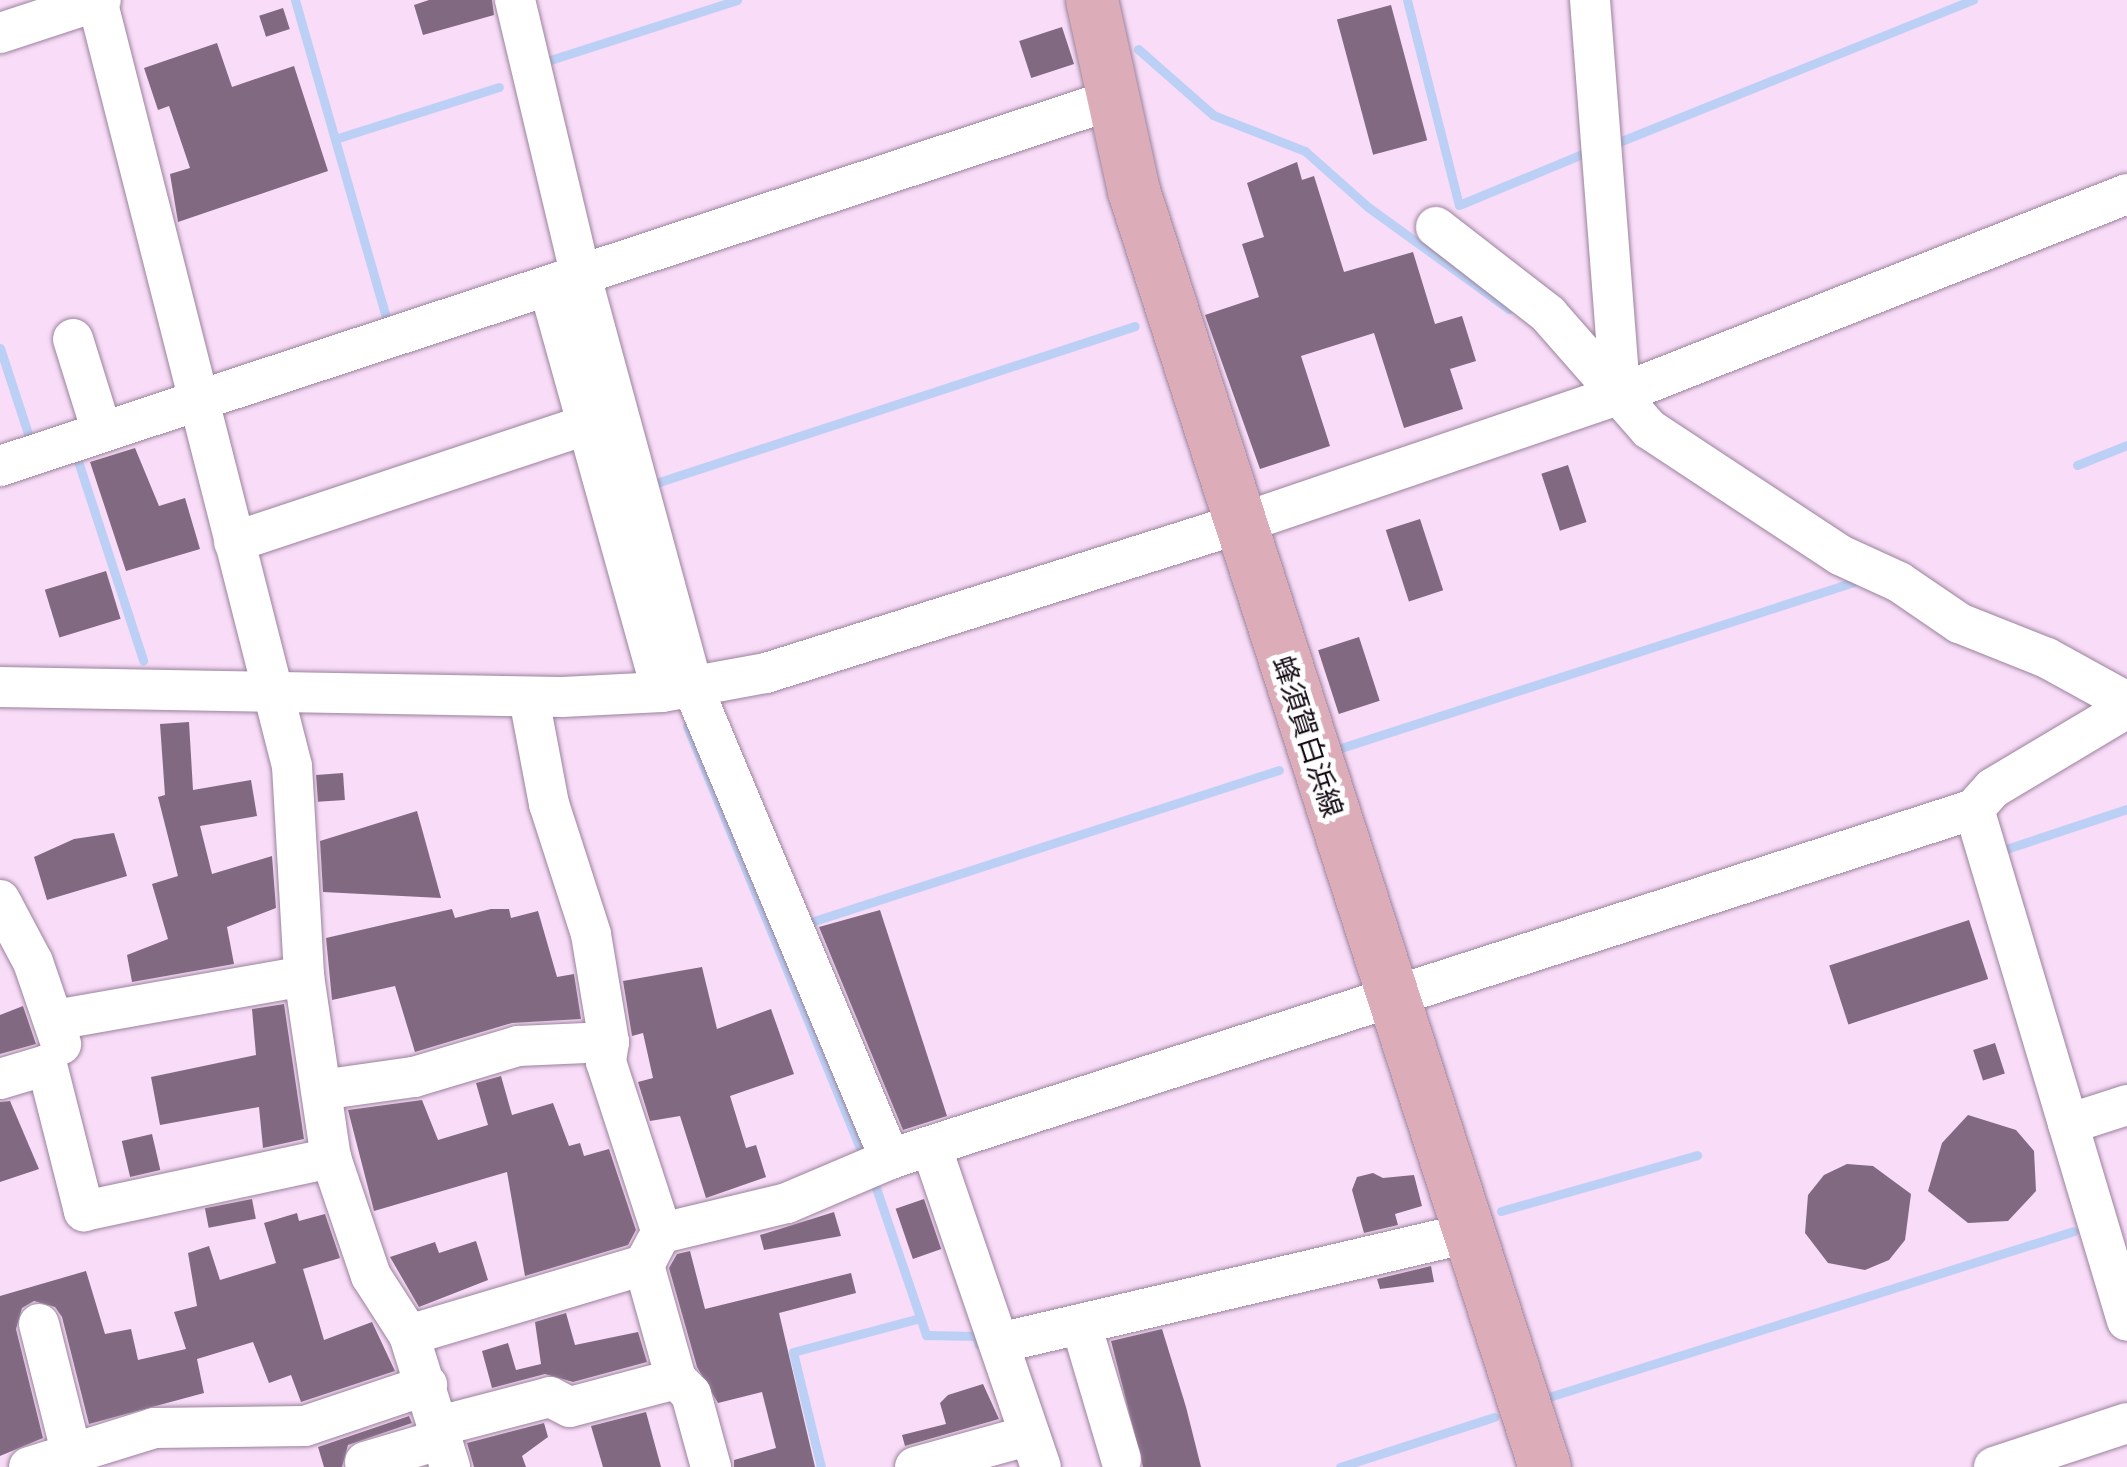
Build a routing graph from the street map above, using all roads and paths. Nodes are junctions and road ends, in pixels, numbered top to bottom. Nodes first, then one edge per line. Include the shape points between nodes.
1 (98, 0) edge
2 (515, 0) edge
3 (1092, 0) edge
4 (1590, 0) edge
5 (0, 33) edge
6 (1112, 100) junction
7 (2127, 194) edge
8 (1436, 227) dead end
9 (566, 281) junction
10 (73, 339) dead end
11 (1620, 394) junction
12 (197, 401) junction
13 (590, 424) junction
14 (102, 432) junction
15 (0, 466) edge
16 (1238, 524) junction
17 (234, 542) junction
18 (0, 687) edge
19 (273, 690) junction
20 (678, 690) junction
21 (529, 698) junction
22 (2127, 706) edge
23 (1974, 809) junction
24 (0, 900) edge
25 (304, 976) junction
26 (1391, 994) junction
27 (55, 1020) junction
28 (609, 1042) junction
29 (47, 1064) junction
30 (0, 1079) edge
31 (321, 1090) junction
32 (2127, 1106) edge
33 (2068, 1124) junction
34 (930, 1146) junction
35 (331, 1158) junction
36 (877, 1165) junction
37 (1469, 1234) junction
38 (653, 1249) junction
39 (2127, 1321) edge
40 (39, 1324) dead end
41 (1081, 1324) junction
42 (408, 1335) junction
43 (999, 1343) junction
44 (676, 1379) junction
45 (427, 1385) junction
46 (2127, 1423) edge
47 (444, 1444) edge
48 (1036, 1451) edge
49 (74, 1459) edge
50 (1122, 1459) dead end
51 (365, 1462) dead end
52 (29, 1467) edge
53 (710, 1467) edge
54 (915, 1467) edge
55 (1545, 1467) edge
56 (1994, 1467) edge

1 - 5 street
1 - 12 street
2 - 9 street
3 - 6 main road, 蜂須賀白浜線
4 - 11 street
6 - 9 street
6 - 16 main road, 蜂須賀白浜線
7 - 11 street
8 - 11 street via 1548,314
9 - 12 street
9 - 13 street
9 - 20 street
10 - 14 street
11 - 16 street
11 - 22 street via 1649,429 1840,555 1899,582 1958,623 2046,658
12 - 14 street
12 - 17 street
13 - 17 street
13 - 20 street
14 - 15 street
16 - 20 street via 820,658
16 - 26 main road, 蜂須賀白浜線
17 - 19 street
18 - 19 street
19 - 21 street
19 - 25 street via 292,766
20 - 21 street
20 - 36 street
21 - 28 street via 549,804 590,934
22 - 23 street via 1992,788
23 - 26 street
23 - 33 street
24 - 27 street
25 - 27 street
25 - 31 street
26 - 34 street
26 - 37 main road, 蜂須賀白浜線
27 - 29 street via 64,1059
28 - 31 street via 518,1046 414,1077
28 - 38 street via 606,1062
29 - 30 street
29 - 35 street via 84,1210
31 - 35 street
32 - 33 street
33 - 39 street
34 - 36 street
34 - 43 street
35 - 42 street via 372,1276
36 - 38 street
37 - 41 street
37 - 55 main road, 蜂須賀白浜線
38 - 42 street
38 - 44 street
40 - 49 street
41 - 43 street
41 - 50 street
42 - 45 street
43 - 48 street
44 - 47 street via 570,1407 550,1397
44 - 53 street via 691,1394
45 - 47 street
45 - 49 street via 305,1426 154,1428
46 - 56 street
47 - 51 street
48 - 54 street
49 - 52 street

